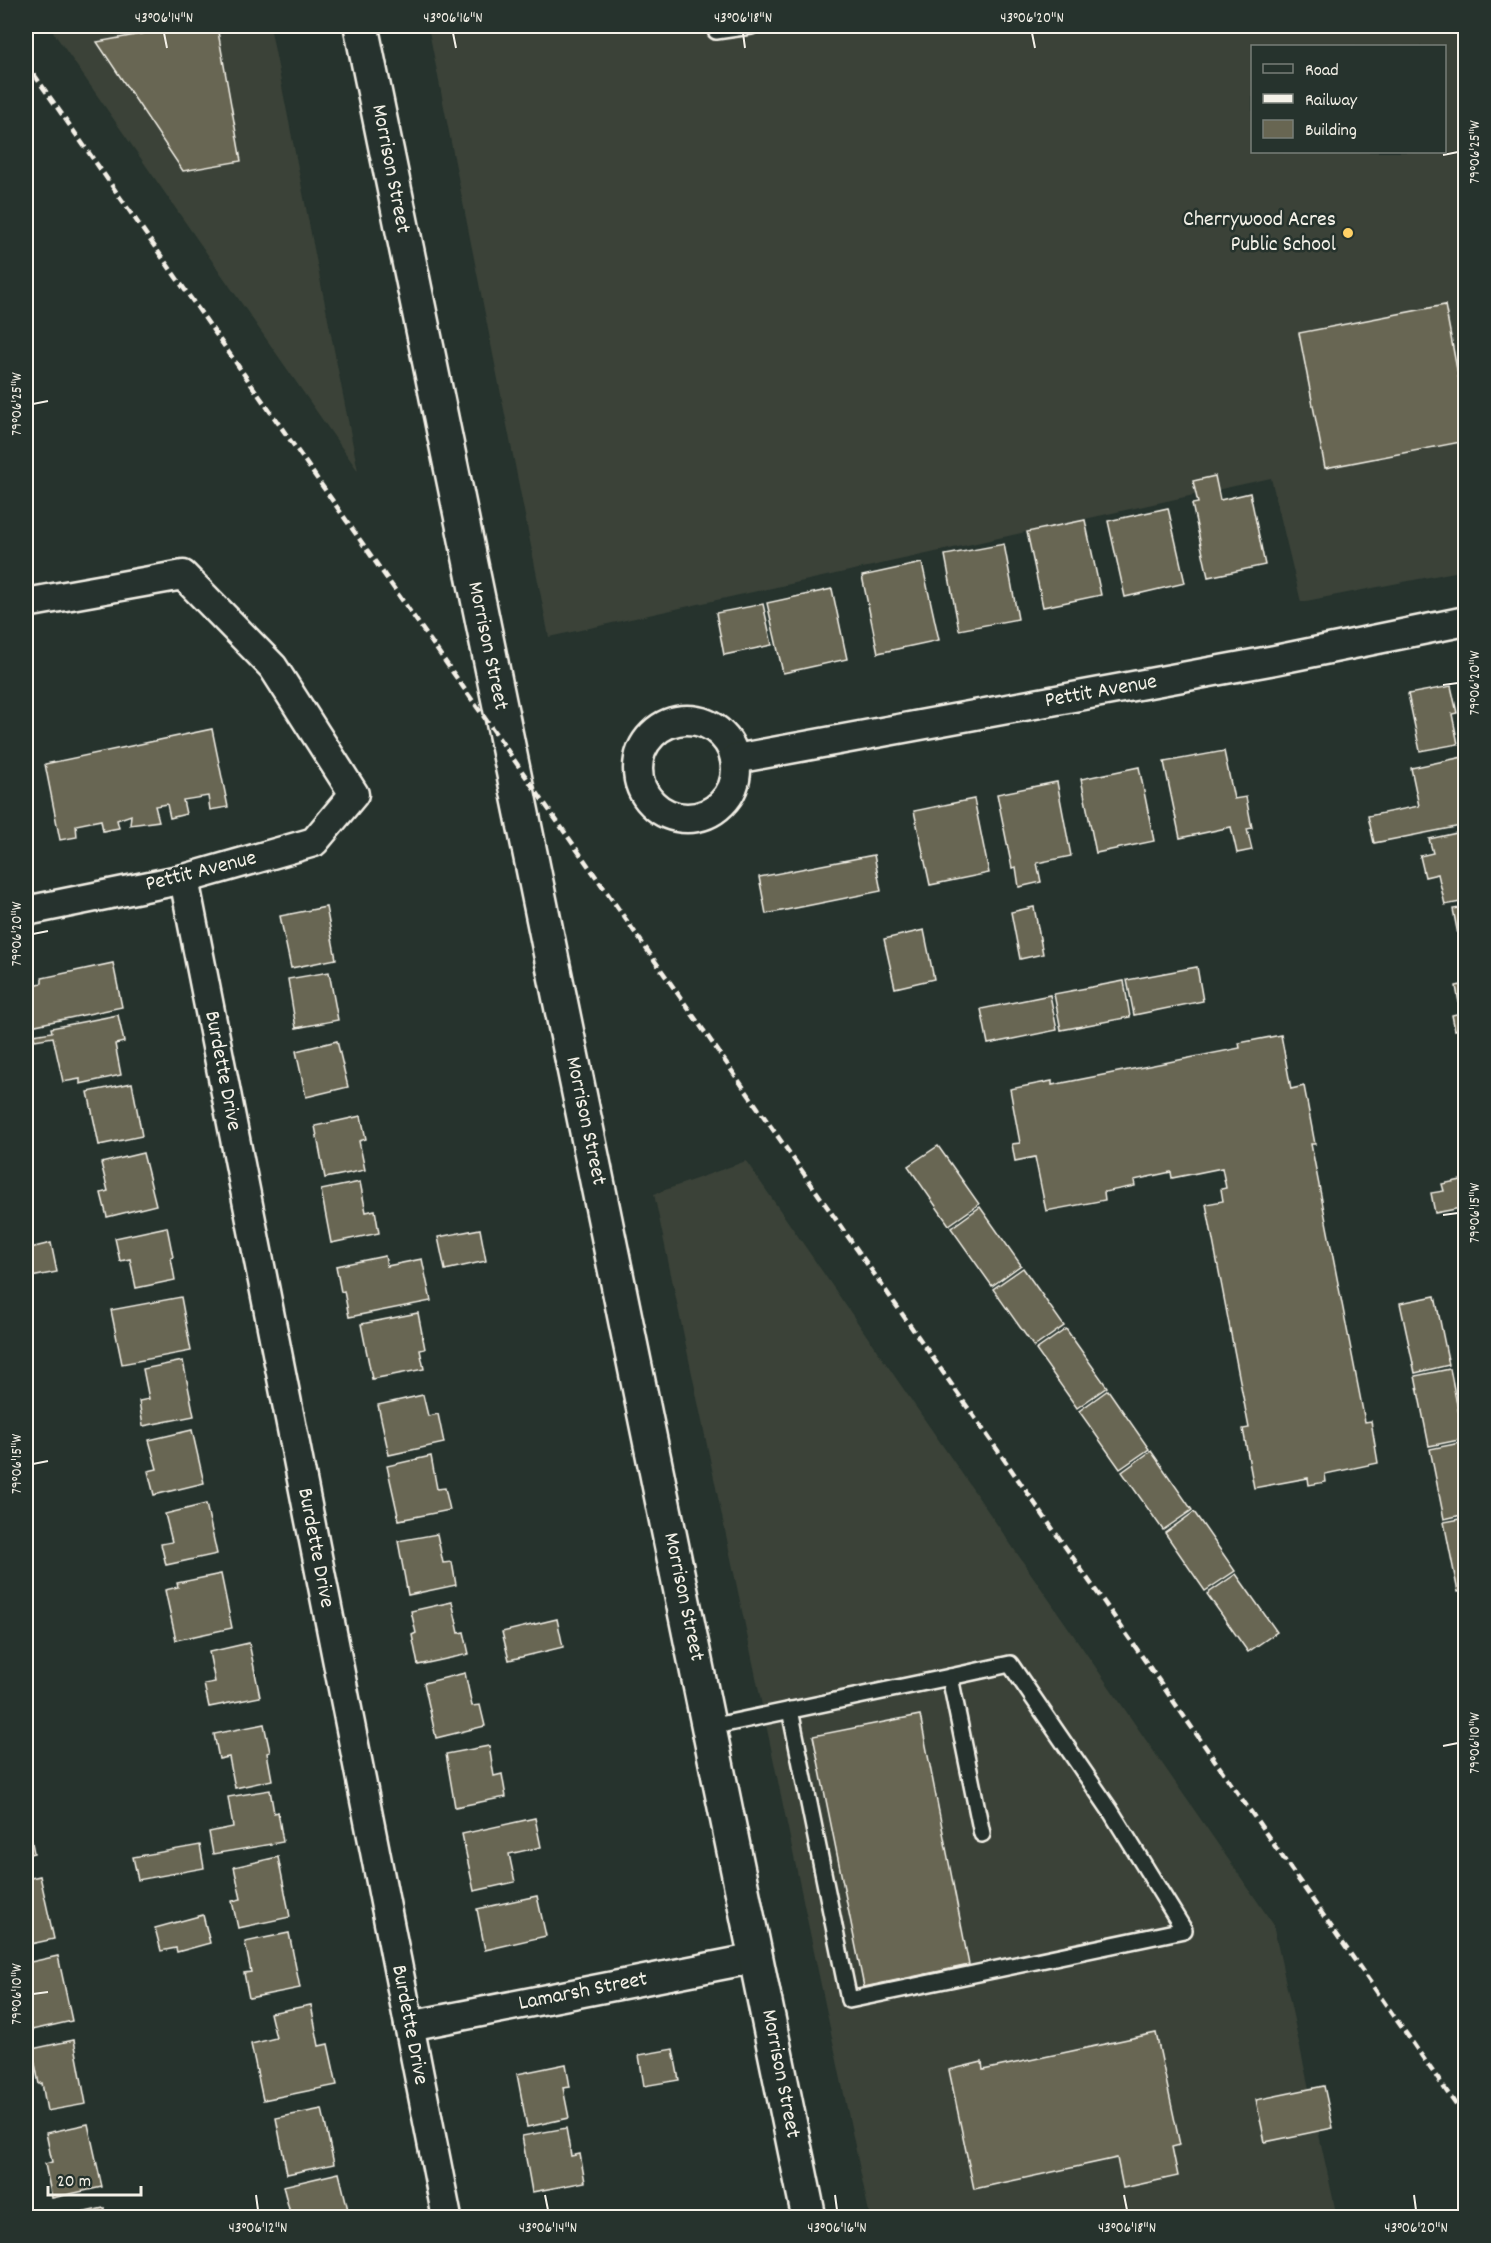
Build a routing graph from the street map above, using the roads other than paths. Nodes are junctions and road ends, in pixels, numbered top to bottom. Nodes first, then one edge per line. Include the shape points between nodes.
1 (361, 26) edge
2 (715, 26) edge
3 (751, 26) edge
4 (26, 603) edge
5 (1466, 621) edge
6 (735, 759) dead end
7 (184, 879) junction
8 (26, 911) edge
9 (950, 1677) junction
10 (790, 1710) junction
11 (710, 1727) junction
12 (982, 1834) dead end
13 (757, 1959) junction
14 (409, 2026) junction
15 (447, 2217) edge
16 (809, 2217) edge

1 - 11 street, Morrison Street
2 - 3 lane via 716,32
4 - 7 street, Pettit Avenue via 183,575 273,667 354,794 314,842
5 - 6 street, Pettit Avenue
7 - 8 street, Pettit Avenue
7 - 14 street, Burdette Drive
9 - 10 lane
9 - 10 lane via 1010,1664 1110,1810 1184,1930 849,2000
9 - 12 lane
10 - 11 lane
11 - 13 street, Morrison Street
13 - 14 street, Lamarsh Street
13 - 16 street, Morrison Street
14 - 15 street, Burdette Drive

